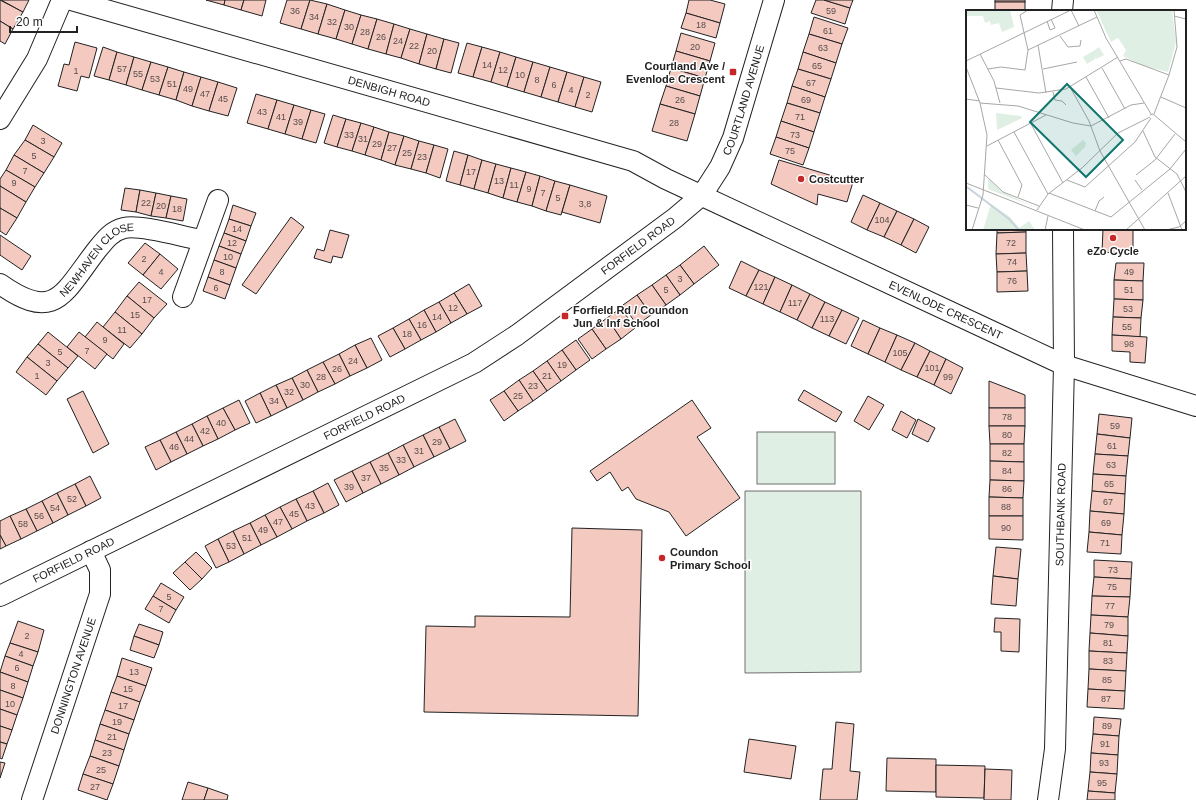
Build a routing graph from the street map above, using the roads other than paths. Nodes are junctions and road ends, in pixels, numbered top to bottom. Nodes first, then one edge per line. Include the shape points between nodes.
1 (62, 0) edge
2 (71, 0) edge
3 (774, 0) edge
4 (1063, 0) edge
5 (1062, 10) edge
6 (0, 119) edge
7 (702, 195) junction
8 (218, 200) dead end
9 (1063, 230) edge
10 (202, 240) junction
11 (0, 284) edge
12 (183, 297) dead end
13 (1064, 365) junction
14 (1196, 406) edge
15 (91, 551) junction
16 (0, 596) edge
17 (32, 800) edge
18 (1048, 800) edge

1 - 6 street via 37,59
2 - 7 street, DENBIGH ROAD via 633,161
3 - 7 street, COURTLAND AVENUE via 733,138 720,167
4 - 5 street
7 - 13 street, EVENLODE CRESCENT
7 - 15 street, FORFIELD ROAD via 676,218 517,335 474,363
8 - 10 street
9 - 13 street, SOUTHBANK ROAD
10 - 11 street, NEWHAVEN CLOSE via 124,228 103,241 67,290 57,298 45,303 32,302
10 - 12 street
13 - 14 street, EVENLODE CRESCENT
13 - 18 street, SOUTHBANK ROAD via 1055,749
15 - 16 street, FORFIELD ROAD
15 - 17 street, DONNINGTON AVENUE via 100,570 100,594

